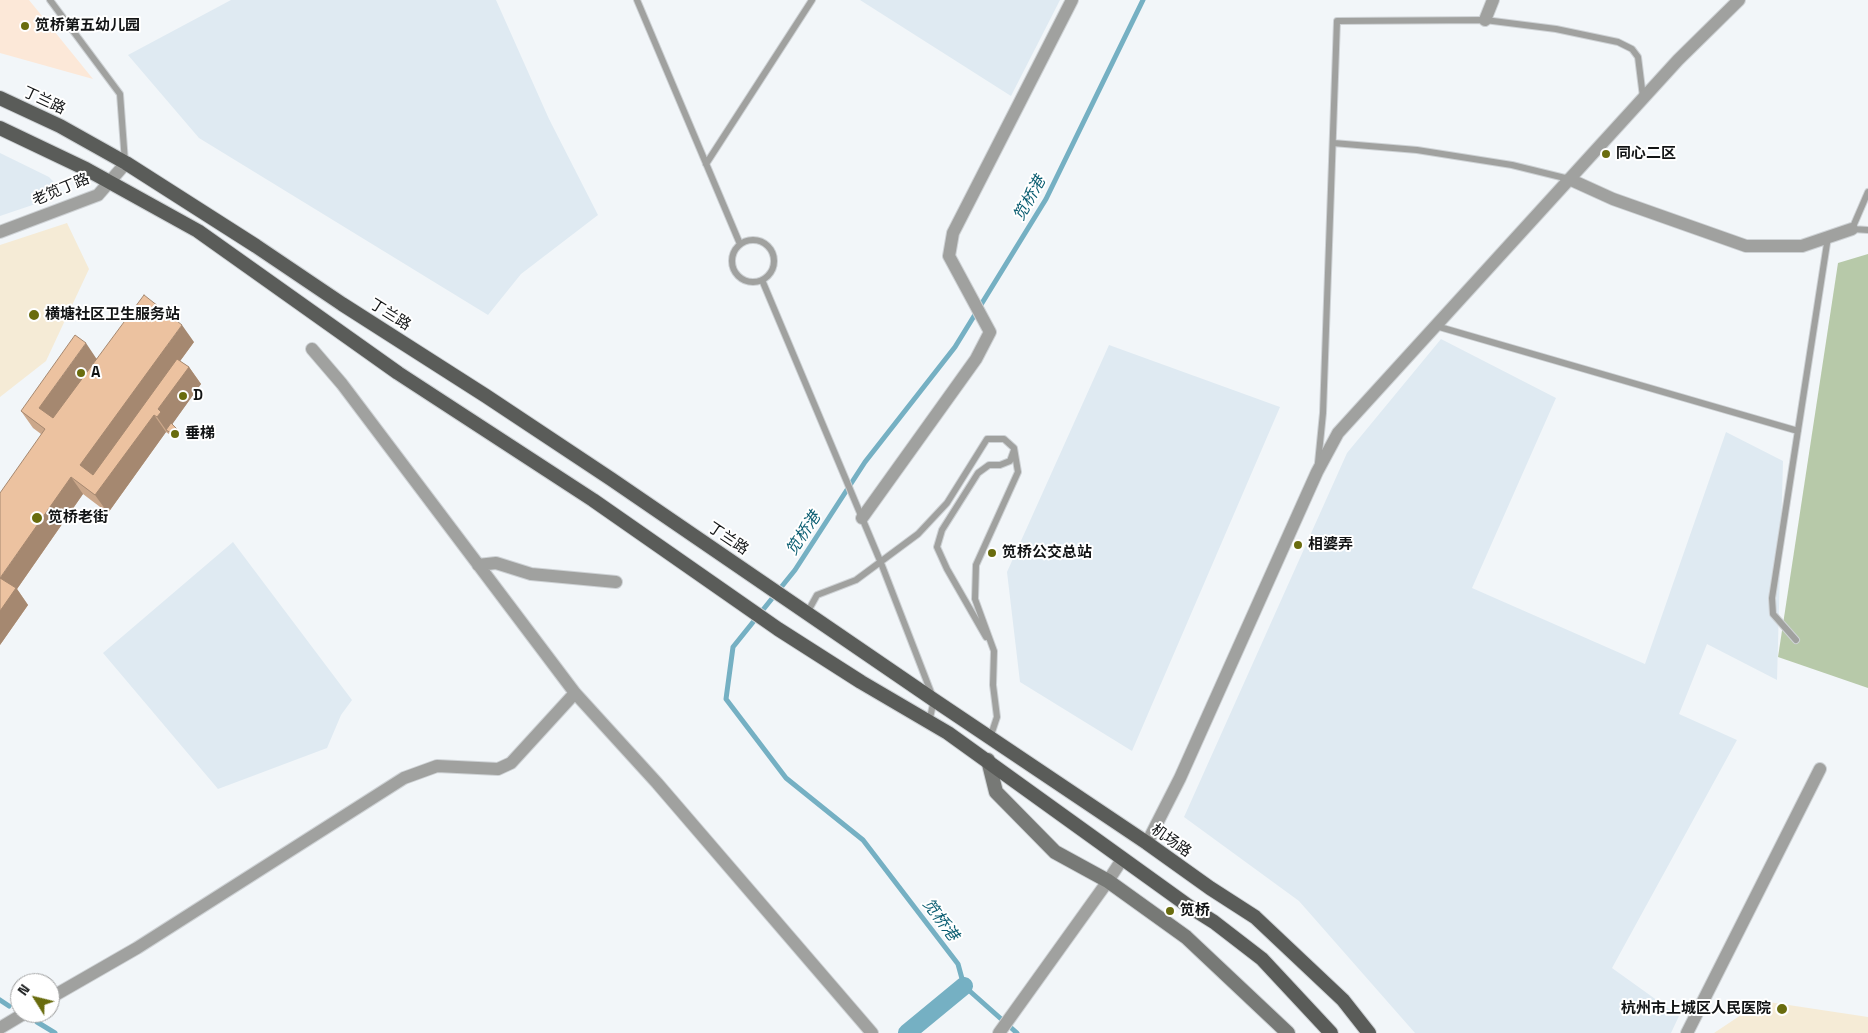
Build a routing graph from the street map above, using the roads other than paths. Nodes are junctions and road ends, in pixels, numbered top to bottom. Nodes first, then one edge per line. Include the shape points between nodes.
1 (50, 0) edge
2 (637, 0) edge
3 (812, 0) edge
4 (1072, 0) edge
5 (1493, 0) edge
6 (1739, 0) edge
7 (1485, 20) junction
8 (0, 98) edge
9 (1643, 98) junction
10 (0, 128) edge
11 (1333, 143) junction
12 (126, 163) junction
13 (706, 164) junction
14 (1569, 179) junction
15 (109, 182) junction
16 (1868, 192) edge
17 (1852, 229) junction
18 (1868, 230) edge
19 (0, 232) edge
20 (1828, 237) junction
21 (740, 244) junction
22 (762, 280) junction
23 (1435, 326) junction
24 (312, 350) dead end
25 (1798, 432) junction
26 (1014, 448) junction
27 (1318, 472) junction
28 (860, 513) junction
29 (881, 563) junction
30 (478, 565) junction
31 (616, 582) dead end
32 (807, 613) junction
33 (1796, 640) dead end
34 (994, 651) junction
35 (575, 693) junction
36 (934, 700) junction
37 (929, 722) junction
38 (990, 738) junction
39 (988, 760) junction
40 (1820, 769) dead end
41 (1147, 843) junction
42 (1123, 858) junction
43 (1108, 881) junction
44 (60, 992) edge
45 (1000, 1031) edge
46 (1370, 1031) edge
47 (872, 1033) edge
48 (1288, 1033) edge
49 (1331, 1033) edge
50 (1687, 1033) edge

1 - 12 lane via 120,94
2 - 13 lane
3 - 13 lane
4 - 28 street via 953,233 949,256 990,332 976,359
5 - 7 street
6 - 9 street
7 - 9 lane via 1556,29 1618,42 1632,49 1638,57
7 - 11 lane via 1337,21
8 - 12 main road, 丁兰路 via 60,126
9 - 14 street
10 - 15 main road
11 - 14 lane via 1417,150 1512,165
11 - 27 lane
12 - 15 street, 老笕丁路
12 - 32 main road, 丁兰路 via 486,396
13 - 21 lane
14 - 20 street via 1746,246 1802,246
14 - 23 street
15 - 19 street, 老笕丁路 via 98,195
15 - 37 main road via 198,231 398,373 593,500 778,629
16 - 17 lane
17 - 18 lane
17 - 20 street
20 - 25 lane
21 - 22 lane via 731,262 737,275 748,282
21 - 22 lane via 753,240 766,244 771,250 774,264
22 - 28 lane
23 - 25 lane
23 - 27 street via 1338,434
24 - 30 street via 342,384
25 - 33 lane via 1772,598 1773,614
26 - 29 lane via 1004,439 987,439 947,503 918,534
26 - 34 lane via 1018,472 976,565 975,598
26 - 34 lane via 1010,461 989,465 978,473 942,530 937,547
27 - 41 street via 1180,778
28 - 29 lane
29 - 32 lane via 856,580 817,595
29 - 36 lane
30 - 31 street via 496,563 531,574
30 - 35 street
32 - 36 main road
34 - 38 lane via 998,717
35 - 44 street via 511,763 498,769 437,766 404,778 137,948
35 - 47 street via 657,783
36 - 37 lane
36 - 38 main road, 机场路
37 - 39 main road
38 - 41 main road, 机场路
39 - 42 main road
39 - 43 main road via 996,792 1055,852
40 - 50 street
41 - 46 main road, 机场路 via 1255,917 1343,1000
42 - 43 street
42 - 49 main road via 1262,959
43 - 45 street
43 - 48 main road via 1186,938

